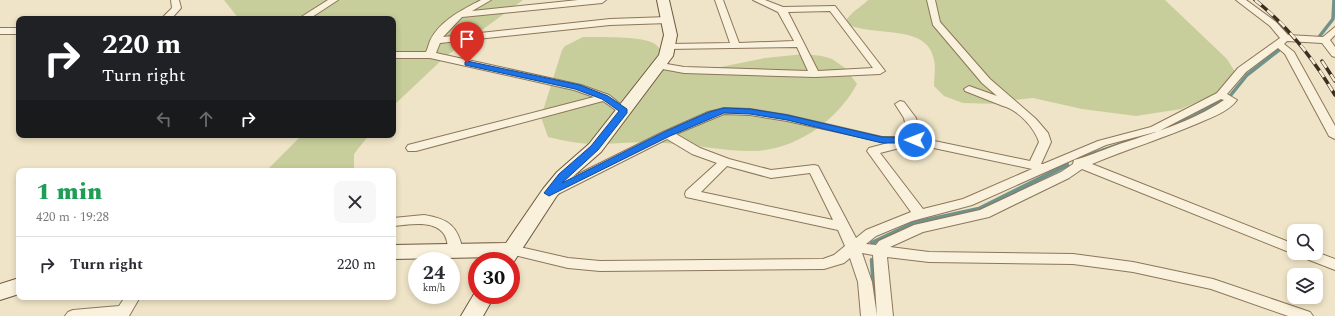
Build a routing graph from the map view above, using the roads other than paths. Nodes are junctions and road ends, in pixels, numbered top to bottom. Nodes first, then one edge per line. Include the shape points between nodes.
1 (175, 0) edge
2 (334, 0) edge
3 (487, 0) edge
4 (602, 0) edge
5 (663, 0) edge
6 (719, 0) edge
7 (757, 0) edge
8 (931, 0) edge
9 (1240, 0) edge
10 (782, 10) junction
11 (459, 15) junction
12 (169, 16) edge
13 (308, 16) edge
14 (550, 17) junction
15 (668, 20) junction
16 (1335, 30) edge
17 (0, 31) edge
18 (16, 31) edge
19 (1325, 40) junction
20 (435, 41) junction
21 (1281, 41) junction
22 (1335, 42) edge
23 (800, 44) junction
24 (736, 46) junction
25 (671, 47) junction
26 (1335, 54) edge
27 (430, 55) junction
28 (396, 57) edge
29 (661, 66) junction
30 (816, 74) junction
31 (969, 89) dead end
32 (605, 97) junction
33 (1225, 97) junction
34 (900, 104) dead end
35 (1018, 108) junction
36 (624, 111) junction
37 (667, 134) junction
38 (1335, 136) edge
39 (915, 140) junction
40 (412, 148) dead end
41 (1068, 159) junction
42 (725, 162) junction
43 (1081, 164) junction
44 (1039, 166) junction
45 (549, 193) junction
46 (920, 215) junction
47 (396, 222) edge
48 (842, 226) junction
49 (1287, 246) edge
50 (852, 247) junction
51 (456, 251) junction
52 (880, 251) junction
53 (396, 252) edge
54 (469, 252) edge
55 (509, 252) edge
56 (520, 257) edge
57 (1322, 260) edge
58 (1335, 265) edge
59 (16, 287) edge
60 (0, 292) edge
61 (131, 300) edge
62 (479, 304) edge
63 (73, 316) edge
64 (472, 316) edge
65 (869, 316) edge
66 (885, 316) edge
67 (1305, 316) edge

1 - 12 street via 177,8
2 - 13 street
3 - 11 street
4 - 14 street
5 - 15 street
6 - 24 street
7 - 10 street
8 - 35 street via 936,23 986,81
9 - 21 street via 1273,24
10 - 23 street
10 - 30 street via 832,8 880,71
11 - 14 street
11 - 20 street
14 - 15 street via 610,22
14 - 20 street
15 - 25 street via 672,37
16 - 19 street
17 - 18 street
19 - 21 street
19 - 22 street
19 - 26 street
20 - 27 street
21 - 33 street via 1242,70
21 - 38 street
23 - 24 street
23 - 30 street
24 - 25 street
25 - 29 street
27 - 28 street
27 - 32 street via 577,87
29 - 30 street via 684,70
29 - 36 street
31 - 35 street
32 - 36 street
32 - 40 street
33 - 41 street via 1154,129 1102,143
33 - 43 street via 1232,100 1214,112 1160,136
34 - 39 street via 910,118
35 - 44 street via 1042,133 1045,142
36 - 45 street via 594,148 563,176
37 - 39 street via 724,111 787,118 882,140
37 - 42 street
37 - 45 street
39 - 44 street
39 - 46 street via 873,151
41 - 43 street
41 - 44 street
42 - 48 street via 771,174 814,169
42 - 48 street via 691,194
43 - 49 street
43 - 52 street via 1065,175 984,214 919,228 884,244
44 - 46 street via 967,202
45 - 55 street
46 - 50 street via 871,233
47 - 51 street via 433,220 453,234
48 - 50 street
50 - 52 street
50 - 56 street via 839,259 824,264 600,266
50 - 65 street via 865,283
51 - 53 street
51 - 54 street
52 - 66 street
52 - 67 street via 929,257 1073,259 1133,267 1213,284
57 - 58 street
59 - 60 street
61 - 63 street via 124,312
62 - 64 street

